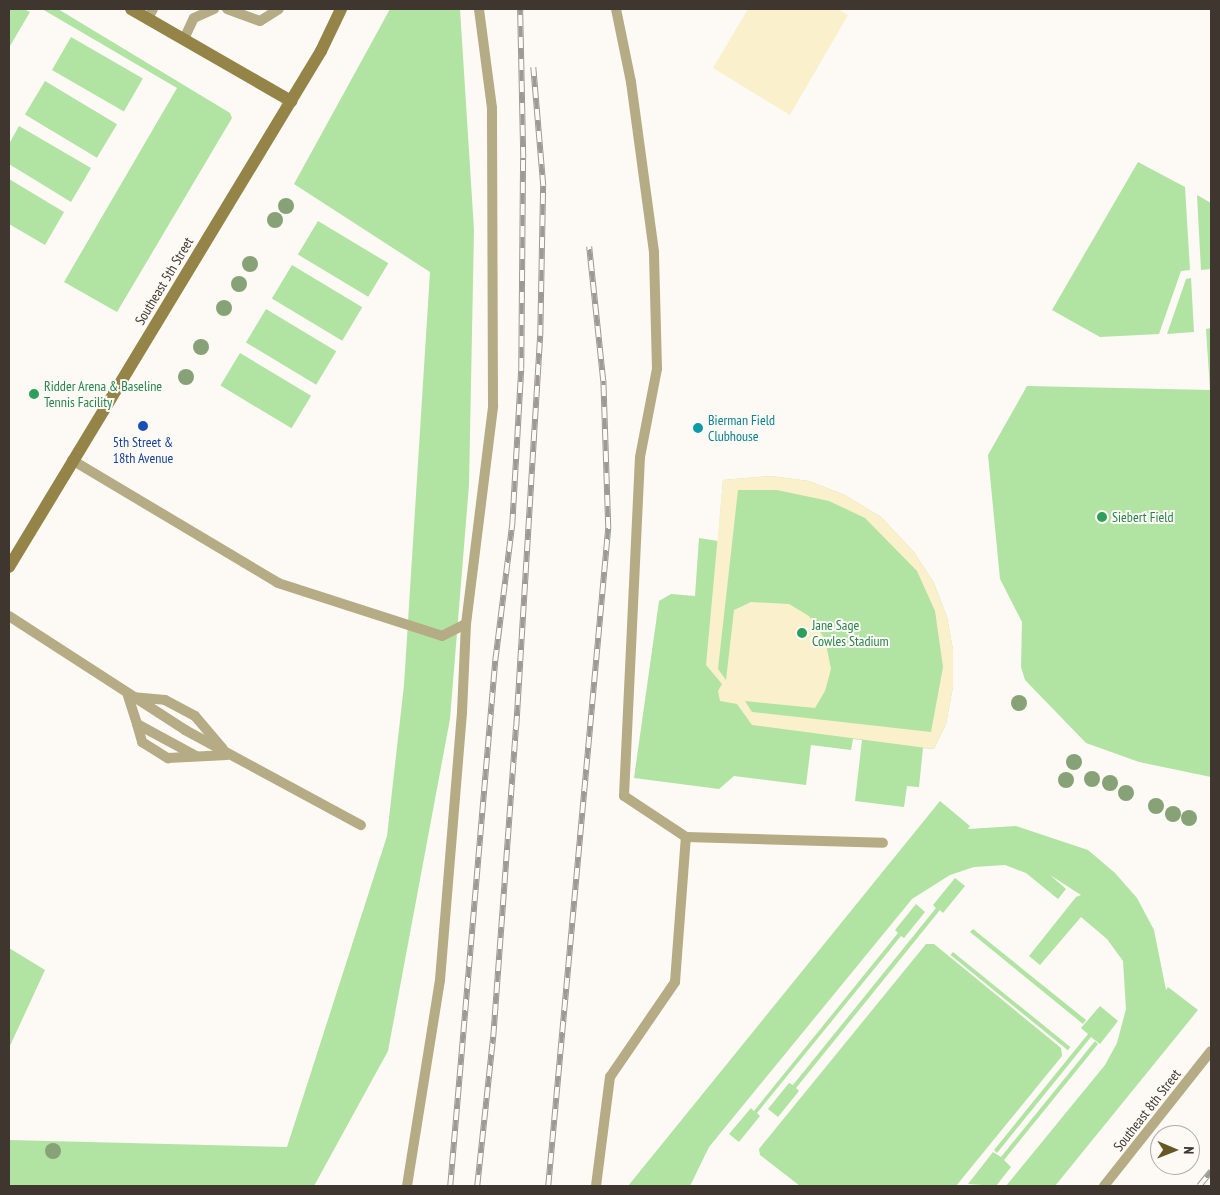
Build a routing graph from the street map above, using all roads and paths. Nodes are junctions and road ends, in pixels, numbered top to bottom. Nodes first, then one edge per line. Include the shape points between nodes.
1 (132, 9) edge
2 (214, 9) edge
3 (227, 9) edge
4 (279, 9) edge
5 (341, 9) edge
6 (479, 9) edge
7 (616, 9) edge
8 (151, 14) edge
9 (184, 39) junction
10 (291, 101) junction
11 (72, 460) junction
12 (9, 567) edge
13 (9, 616) edge
14 (466, 624) junction
15 (128, 696) junction
16 (228, 755) junction
17 (361, 825) dead end
18 (686, 837) junction
19 (883, 843) dead end
20 (1211, 1051) edge
21 (406, 1186) edge
22 (596, 1186) edge
23 (1104, 1186) edge

1 - 8 street
2 - 9 lane via 194,18
3 - 4 lane via 260,21
5 - 10 street, Southeast 5th Street
6 - 14 lane via 492,108 493,406
7 - 18 lane via 631,82 654,252 658,369 640,457 624,796
8 - 9 street
9 - 10 street
10 - 11 street, Southeast 5th Street
11 - 12 street, Southeast 5th Street
11 - 14 lane via 278,583 442,636
13 - 15 lane
14 - 21 lane via 440,980
15 - 16 lane
15 - 16 lane via 165,700 195,716
15 - 16 lane via 137,724 197,757
16 - 17 lane
18 - 19 lane
18 - 22 lane via 675,982 610,1077
20 - 23 lane, Southeast 8th Street

